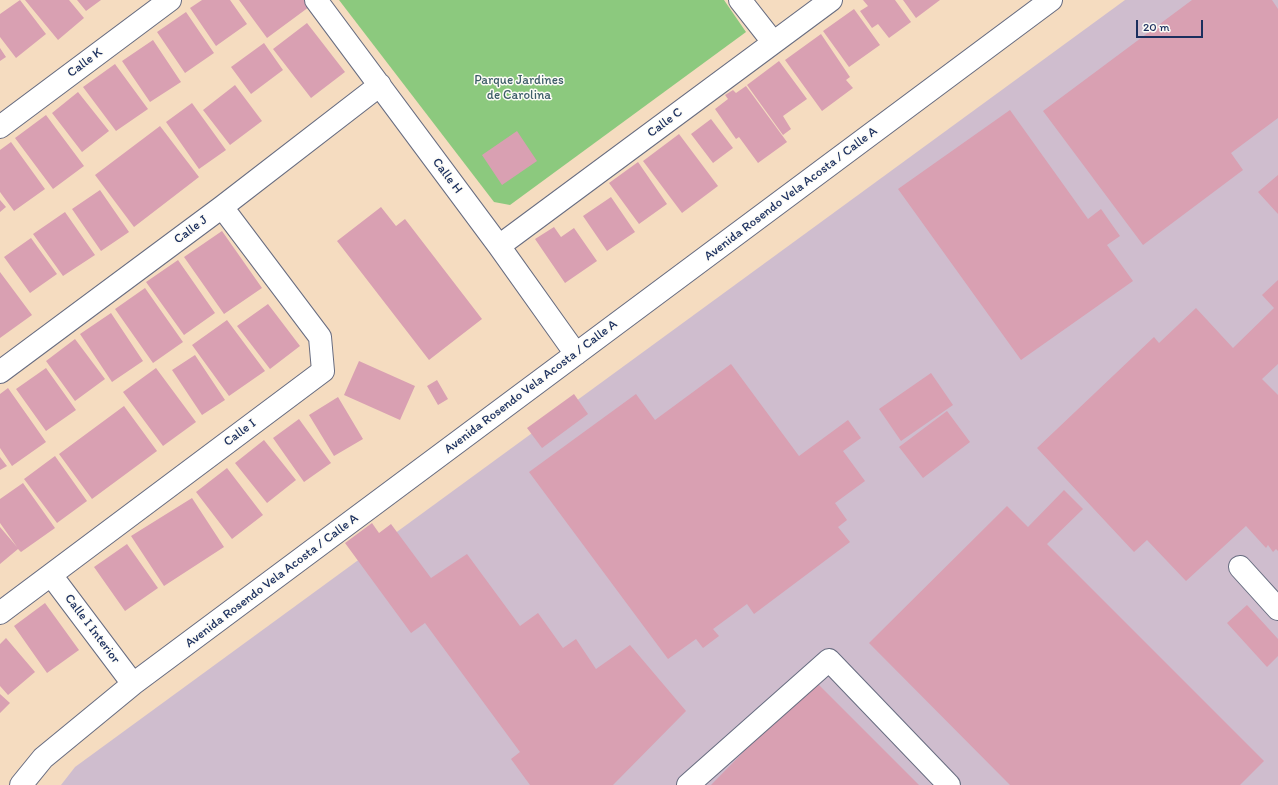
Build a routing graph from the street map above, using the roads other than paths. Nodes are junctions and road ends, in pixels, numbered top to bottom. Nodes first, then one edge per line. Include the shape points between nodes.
1 (170, 0) edge
2 (316, 0) edge
3 (740, 0) edge
4 (831, 0) edge
5 (1051, 0) edge
6 (773, 42) junction
7 (380, 85) junction
8 (0, 127) edge
9 (222, 207) junction
10 (499, 246) junction
11 (576, 354) junction
12 (0, 372) edge
13 (1240, 567) dead end
14 (51, 575) junction
15 (1278, 609) edge
16 (0, 613) edge
17 (133, 684) junction
18 (21, 785) edge
19 (688, 785) edge
20 (949, 785) edge

1 - 8 street, Calle K
2 - 7 street, Calle H
3 - 6 street
4 - 6 street, Calle C
5 - 11 street, Avenida Rosendo Vela Acosta / Calle A
6 - 10 street, Calle C
7 - 9 street, Calle J
7 - 10 street, Calle H
9 - 12 street, Calle J
9 - 14 street, Calle I via 320,337 323,371
10 - 11 street, Calle H
11 - 17 street, Avenida Rosendo Vela Acosta / Calle A
13 - 15 street
14 - 16 street, Calle I
14 - 17 street, Calle I Interior
17 - 18 street, Avenida Rosendo Vela Acosta / Calle A via 43,758
19 - 20 street via 829,660

